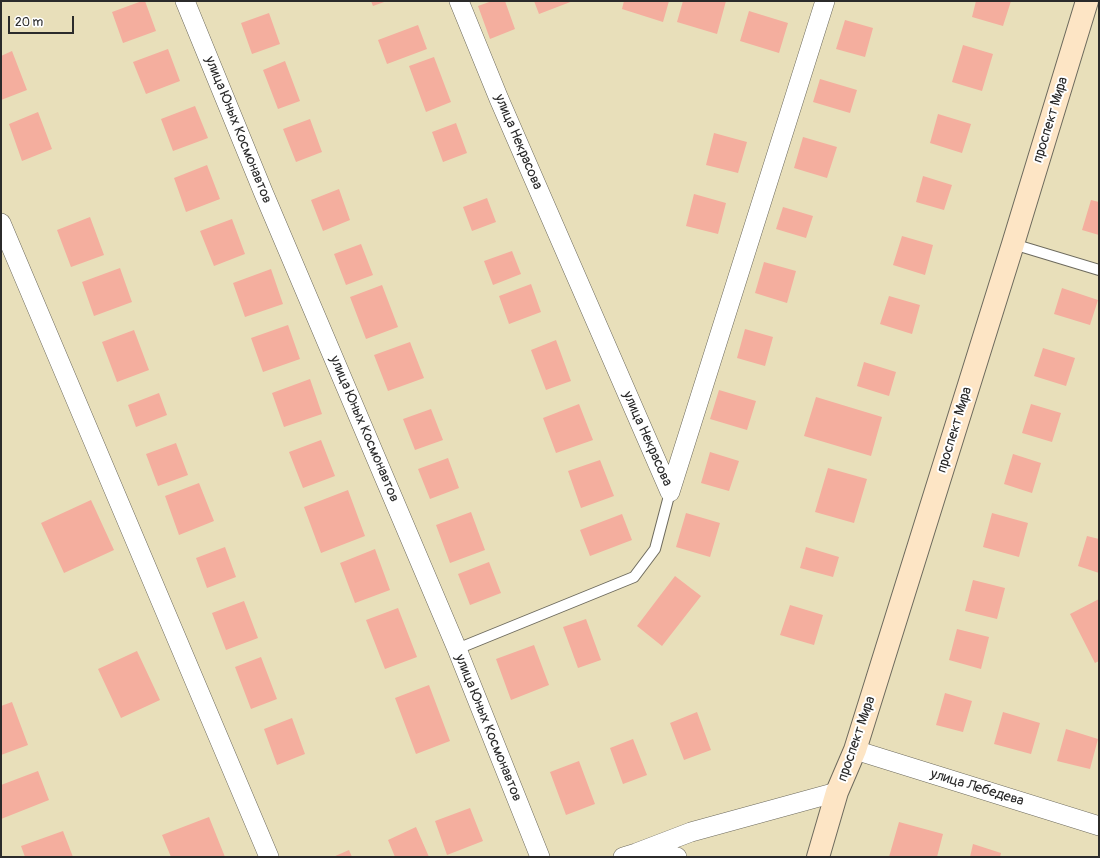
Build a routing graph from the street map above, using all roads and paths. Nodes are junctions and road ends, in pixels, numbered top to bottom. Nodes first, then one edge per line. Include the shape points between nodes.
1 (185, 1) edge
2 (459, 1) edge
3 (825, 1) edge
4 (1087, 1) edge
5 (1, 223) edge
6 (1013, 244) junction
7 (1099, 270) edge
8 (670, 492) junction
9 (456, 649) junction
10 (855, 750) junction
11 (838, 792) junction
12 (1099, 826) edge
13 (630, 855) edge
14 (268, 857) edge
15 (540, 857) edge
16 (676, 857) edge
17 (818, 857) edge

1 - 9 street, улица Юных Космонавтов
2 - 8 street, улица Некрасова via 502,107
3 - 8 street, улица Некрасова
4 - 6 main road, проспект Мира
5 - 14 street
6 - 7 lane
6 - 10 main road, проспект Мира
8 - 9 lane via 655,549 634,576
9 - 15 street, улица Юных Космонавтов
10 - 11 main road, проспект Мира
10 - 12 street, улица Лебедева
11 - 13 street via 691,832
11 - 17 main road, проспект Мира
13 - 16 street

